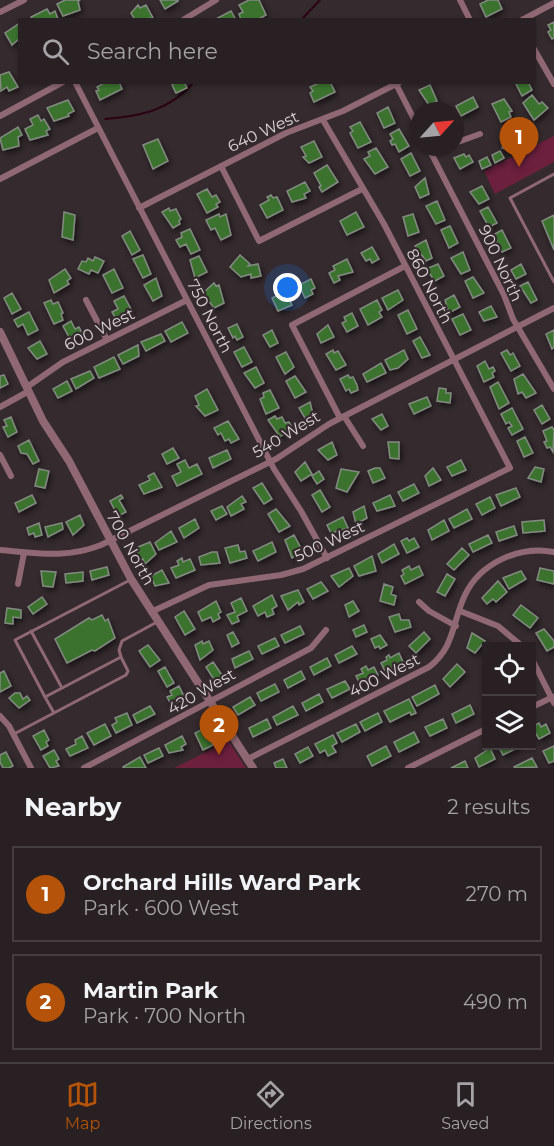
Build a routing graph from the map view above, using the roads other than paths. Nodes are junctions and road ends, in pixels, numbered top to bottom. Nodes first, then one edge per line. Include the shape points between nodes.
1 (24, 0) edge
2 (216, 0) edge
3 (460, 0) edge
4 (554, 3) edge
5 (0, 12) edge
6 (186, 18) edge
7 (469, 18) edge
8 (526, 18) edge
9 (536, 52) edge
10 (59, 84) edge
11 (76, 84) edge
12 (395, 84) edge
13 (397, 84) edge
14 (554, 84) edge
15 (410, 110) edge
16 (0, 116) edge
17 (322, 120) junction
18 (98, 128) junction
19 (480, 134) dead end
20 (464, 140) edge
21 (433, 156) edge
22 (221, 166) junction
23 (554, 174) edge
24 (0, 179) edge
25 (362, 189) junction
26 (140, 207) junction
27 (405, 266) junction
28 (554, 282) edge
29 (86, 300) dead end
30 (187, 300) junction
31 (554, 308) edge
32 (517, 327) junction
33 (0, 333) edge
34 (107, 340) junction
35 (453, 360) junction
36 (28, 389) junction
37 (554, 389) edge
38 (0, 407) edge
39 (342, 417) junction
40 (363, 446) dead end
41 (0, 455) edge
42 (270, 462) junction
43 (510, 468) joint
44 (11, 476) dead end
45 (110, 541) junction
46 (0, 550) edge
47 (554, 552) edge
48 (24, 553) junction
49 (327, 558) junction
50 (131, 579) junction
51 (18, 584) dead end
52 (419, 602) dead end
53 (460, 611) junction
54 (151, 612) junction
55 (157, 622) junction
56 (456, 626) junction
57 (326, 630) dead end
58 (32, 631) junction
59 (517, 642) edge
60 (121, 657) junction
61 (536, 668) edge
62 (62, 688) junction
63 (45, 697) junction
64 (553, 699) edge
65 (211, 703) junction
66 (536, 705) edge
67 (54, 713) junction
68 (0, 716) edge
69 (482, 731) edge
70 (14, 734) junction
71 (248, 759) junction
72 (31, 768) edge
73 (84, 768) edge
74 (253, 768) edge
75 (408, 768) edge

1 - 5 street
2 - 6 street
3 - 7 street
4 - 8 street
9 - 14 street
10 - 16 street
11 - 18 street, 750 North
12 - 17 street, 640 West
13 - 15 street
17 - 22 street, 640 West via 286,133
17 - 25 street, 860 North
18 - 24 street
18 - 26 street, 750 North
19 - 20 street
21 - 32 street, 900 North
22 - 25 street via 259,241
22 - 26 street, 640 West
23 - 28 lane via 510,198
25 - 27 street, 860 North
26 - 30 street, 750 North
27 - 35 street, 860 North
27 - 39 street via 292,325
29 - 34 street
30 - 34 street, 600 West
30 - 42 street, 750 North
31 - 32 street, 540 West
32 - 35 street, 540 West
32 - 37 street, 900 North
33 - 36 street, 700 North
34 - 36 street, 600 West via 63,362
35 - 39 street, 540 West
35 - 43 street, 860 North
36 - 38 street, 600 West
36 - 45 street, 700 North
39 - 40 street
39 - 42 street, 540 West
41 - 44 street
42 - 45 street, 540 West
42 - 49 street, 750 North
43 - 49 street, 500 West
45 - 48 street, 540 West via 61,555
45 - 50 street, 700 North
46 - 48 street, 540 West
47 - 53 street, 400 West via 524,551 492,565 468,589
48 - 51 street
49 - 54 street, 500 West via 281,575 209,585
50 - 54 street, 700 North
50 - 58 lane
52 - 56 street
53 - 56 street, 400 West
53 - 59 street via 498,626
54 - 55 street, 700 North
55 - 60 lane via 122,641 118,650
55 - 65 street, 700 North
56 - 71 street, 400 West via 445,652 429,667
57 - 65 street, 420 West via 311,648
58 - 62 lane
58 - 63 lane via 15,640
60 - 62 lane
60 - 67 lane via 126,675
61 - 64 street
62 - 63 lane
63 - 67 lane
64 - 66 street
65 - 71 street, 700 North
65 - 73 street, 420 West
67 - 70 lane
68 - 70 street
69 - 75 street
70 - 72 street
71 - 74 street, 700 North

